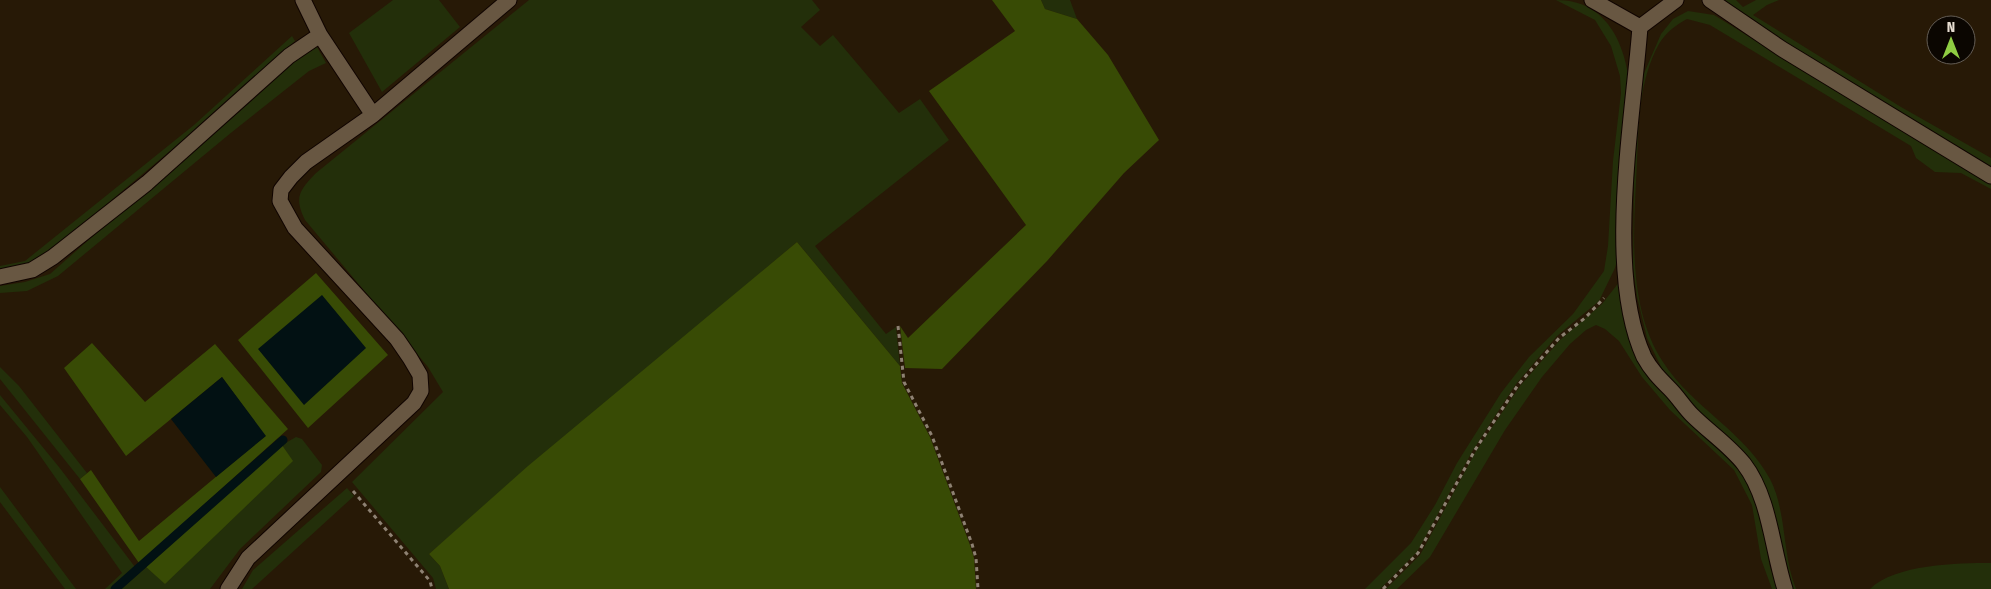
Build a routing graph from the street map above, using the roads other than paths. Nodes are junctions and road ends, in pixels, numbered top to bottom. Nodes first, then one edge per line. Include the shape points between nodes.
1 (303, 0) edge
2 (509, 0) edge
3 (1592, 0) edge
4 (1676, 0) edge
5 (1710, 0) edge
6 (1640, 27) junction
7 (320, 36) junction
8 (373, 115) junction
9 (1991, 176) edge
10 (0, 276) edge
11 (228, 589) edge
12 (1785, 589) edge

1 - 7 street
2 - 8 street
3 - 6 street
4 - 6 street
5 - 9 street via 1807,64
6 - 12 street via 1625,196 1631,314 1644,356 1655,374 1692,415 1745,465 1764,507
7 - 8 street
7 - 10 street via 289,56 147,183 66,248 32,270
8 - 11 street via 301,167 281,190 280,201 294,228 397,339 420,375 421,391 414,402 248,558

